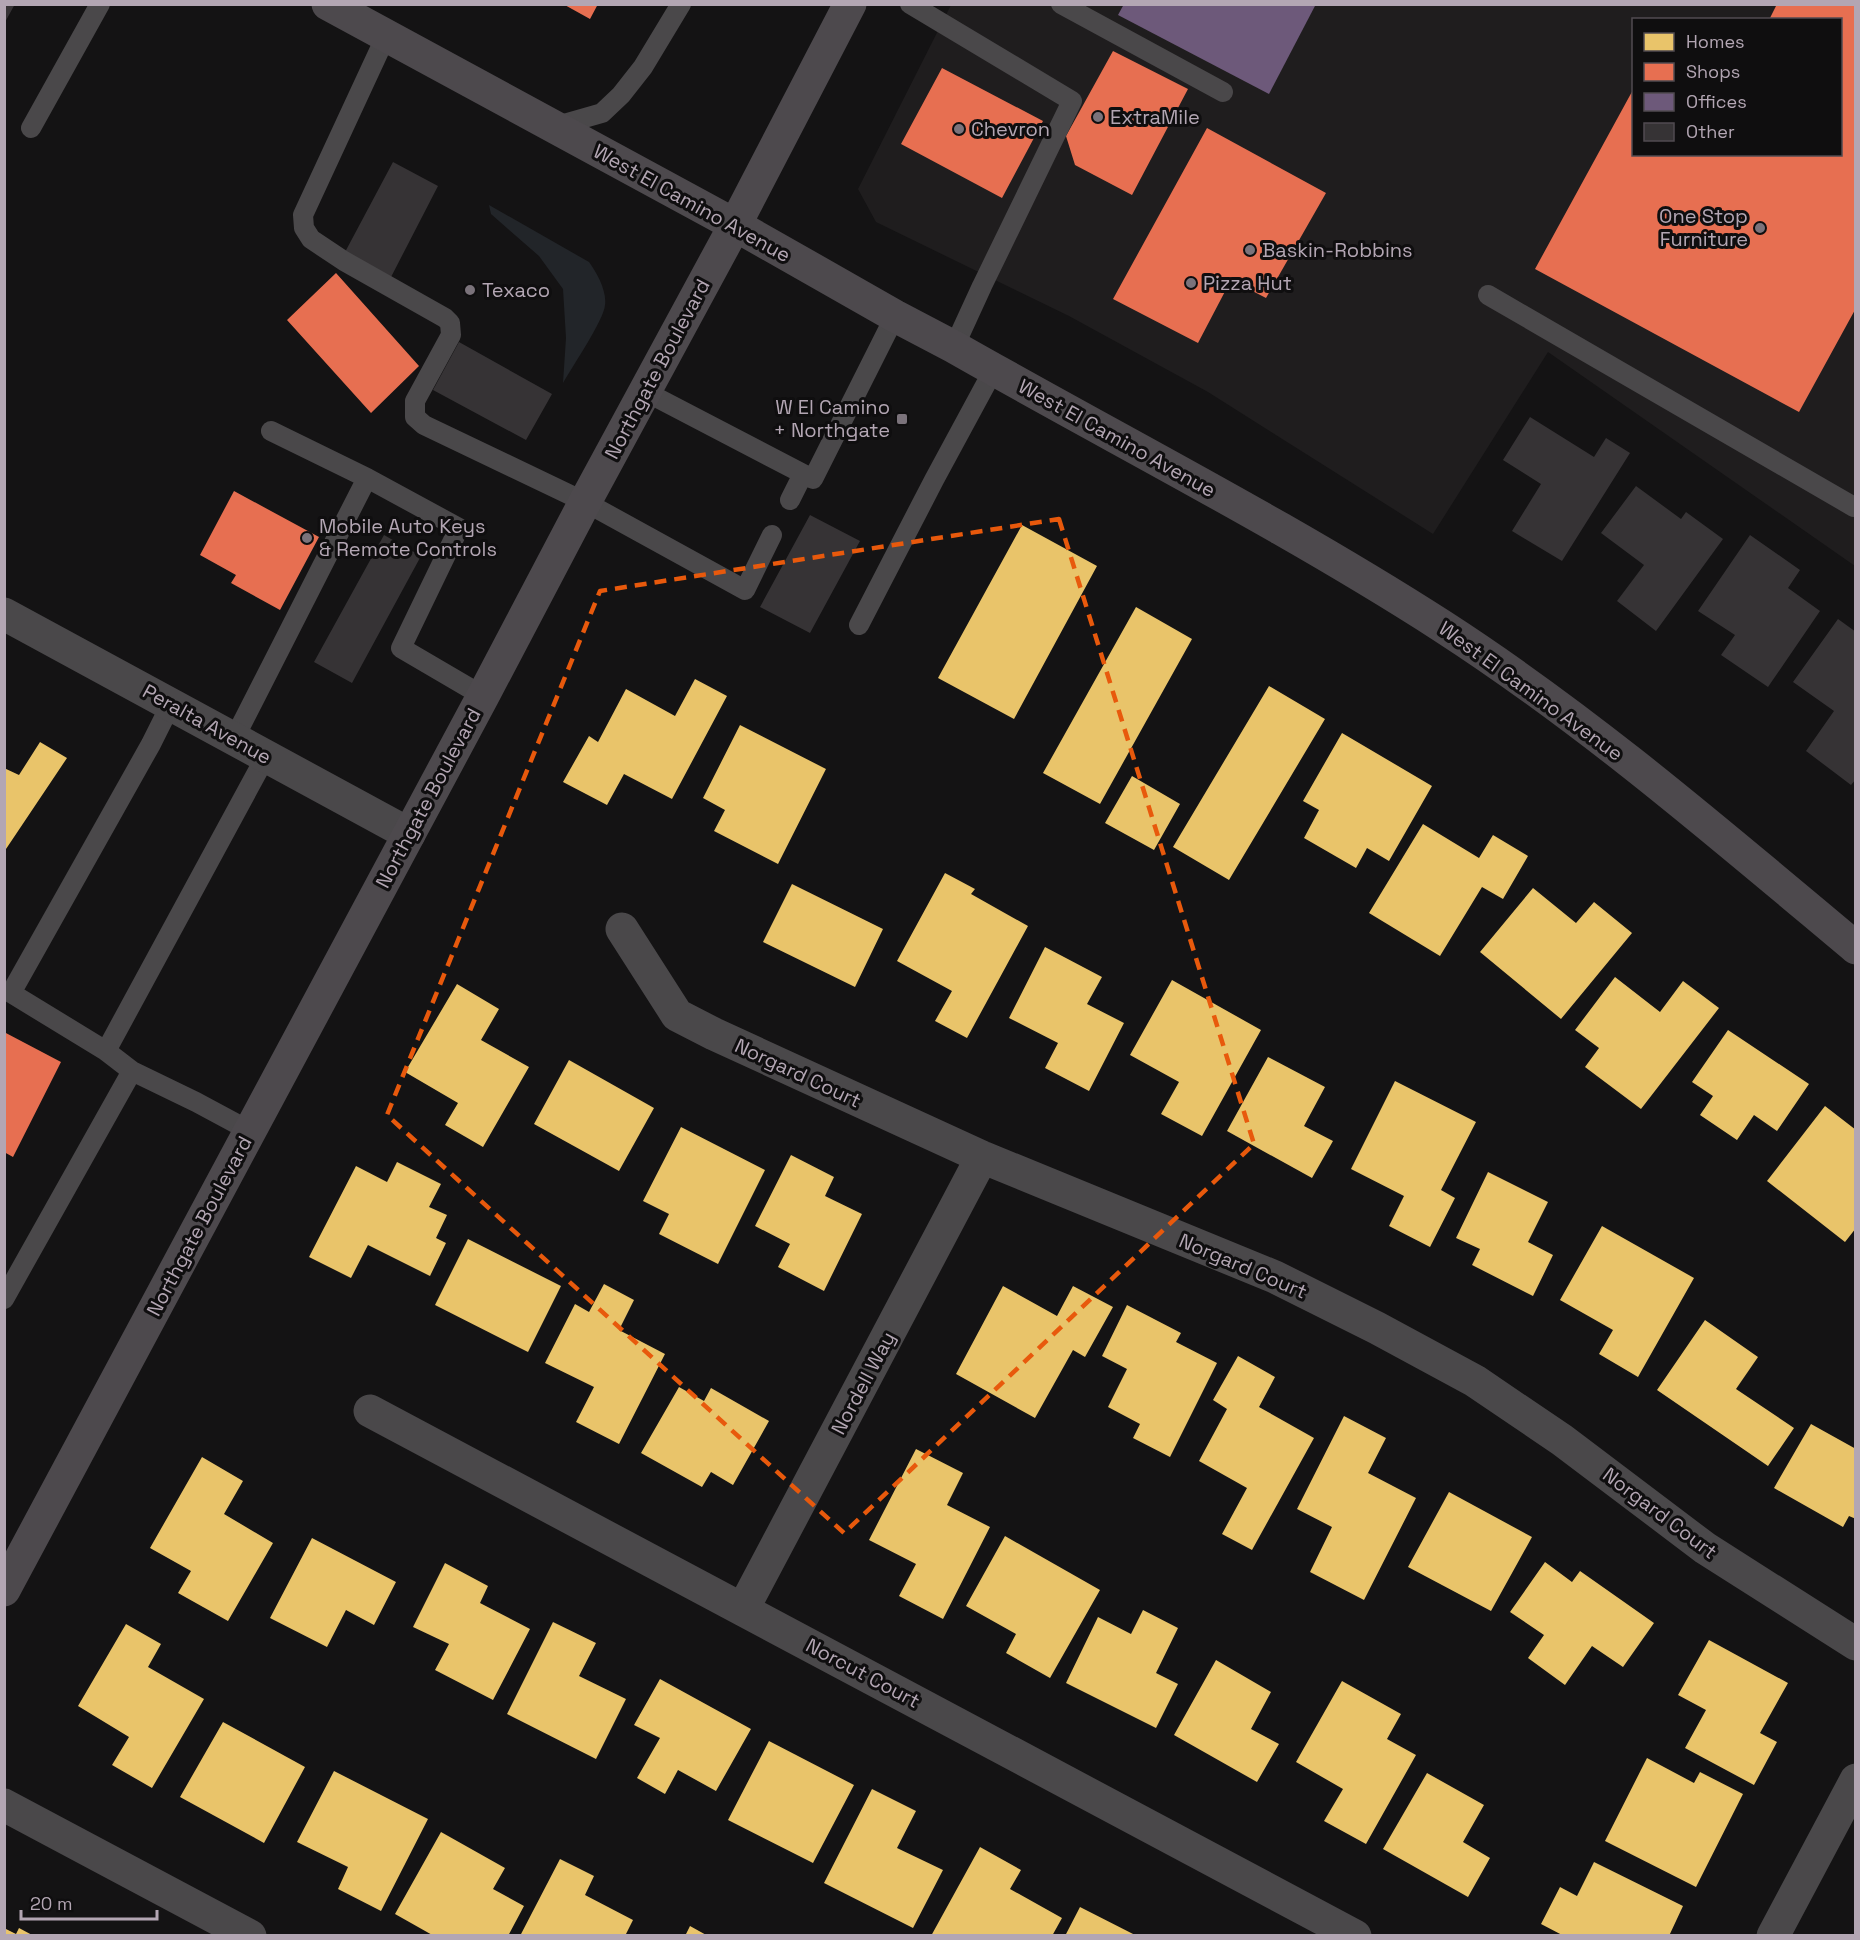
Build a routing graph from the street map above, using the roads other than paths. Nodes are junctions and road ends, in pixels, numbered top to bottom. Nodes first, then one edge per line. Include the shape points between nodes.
1 (100, 4) edge
2 (328, 4) edge
3 (681, 4) edge
4 (850, 4) edge
5 (910, 4) edge
6 (1061, 4) edge
7 (386, 36) junction
8 (1223, 92) dead end
9 (553, 127) junction
10 (31, 128) dead end
11 (735, 225) junction
12 (1488, 295) dead end
13 (894, 316) junction
14 (954, 346) junction
15 (994, 369) junction
16 (646, 392) junction
17 (271, 431) dead end
18 (803, 474) junction
19 (368, 478) junction
20 (790, 500) dead end
21 (585, 502) junction
22 (1856, 505) edge
23 (772, 535) dead end
24 (4, 614) edge
25 (858, 625) dead end
26 (483, 696) junction
27 (171, 704) junction
28 (234, 739) junction
29 (266, 756) junction
30 (409, 834) junction
31 (622, 929) dead end
32 (1856, 948) edge
33 (106, 1051) junction
34 (132, 1071) junction
35 (250, 1131) junction
36 (982, 1157) junction
37 (4, 1299) edge
38 (370, 1411) dead end
39 (4, 1590) edge
40 (743, 1609) junction
41 (1856, 1644) edge
42 (1856, 1780) edge
43 (4, 1805) edge
44 (250, 1935) edge
45 (1355, 1935) edge
46 (1773, 1935) edge

1 - 10 lane
2 - 7 main road, West El Camino Avenue
3 - 9 lane via 621,95 602,113
4 - 11 main road, Northgate Boulevard
5 - 14 lane via 1072,101
6 - 8 lane
7 - 9 main road, West El Camino Avenue
7 - 21 lane via 303,215 304,228 311,239 336,256 450,324 451,335 415,402 415,417 424,425
9 - 11 main road, West El Camino Avenue
11 - 13 main road, West El Camino Avenue
11 - 16 main road, Northgate Boulevard
12 - 22 lane
13 - 14 main road, West El Camino Avenue
13 - 18 lane via 813,479
14 - 15 main road, West El Camino Avenue
15 - 25 lane
15 - 32 main road, West El Camino Avenue via 1317,550 1443,627 1573,718
16 - 18 lane
16 - 21 main road, Northgate Boulevard
17 - 19 lane
18 - 20 lane
19 - 26 lane via 459,528 401,648
19 - 28 lane
21 - 23 lane via 745,590
21 - 26 main road, Northgate Boulevard
24 - 27 street, Peralta Avenue
26 - 30 main road, Northgate Boulevard
27 - 28 street, Peralta Avenue
27 - 33 lane via 11,993
28 - 29 street, Peralta Avenue
29 - 30 street, Peralta Avenue
29 - 33 lane
30 - 35 main road, Northgate Boulevard
31 - 36 street, Norgard Court via 678,1015
33 - 34 lane
34 - 35 lane
34 - 37 lane
35 - 39 main road, Northgate Boulevard
36 - 40 street, Nordell Way
36 - 41 street, Norgard Court via 1275,1277 1474,1380 1562,1440 1705,1548
38 - 40 street, Norcut Court
40 - 45 street, Norcut Court
42 - 46 street
43 - 44 street

